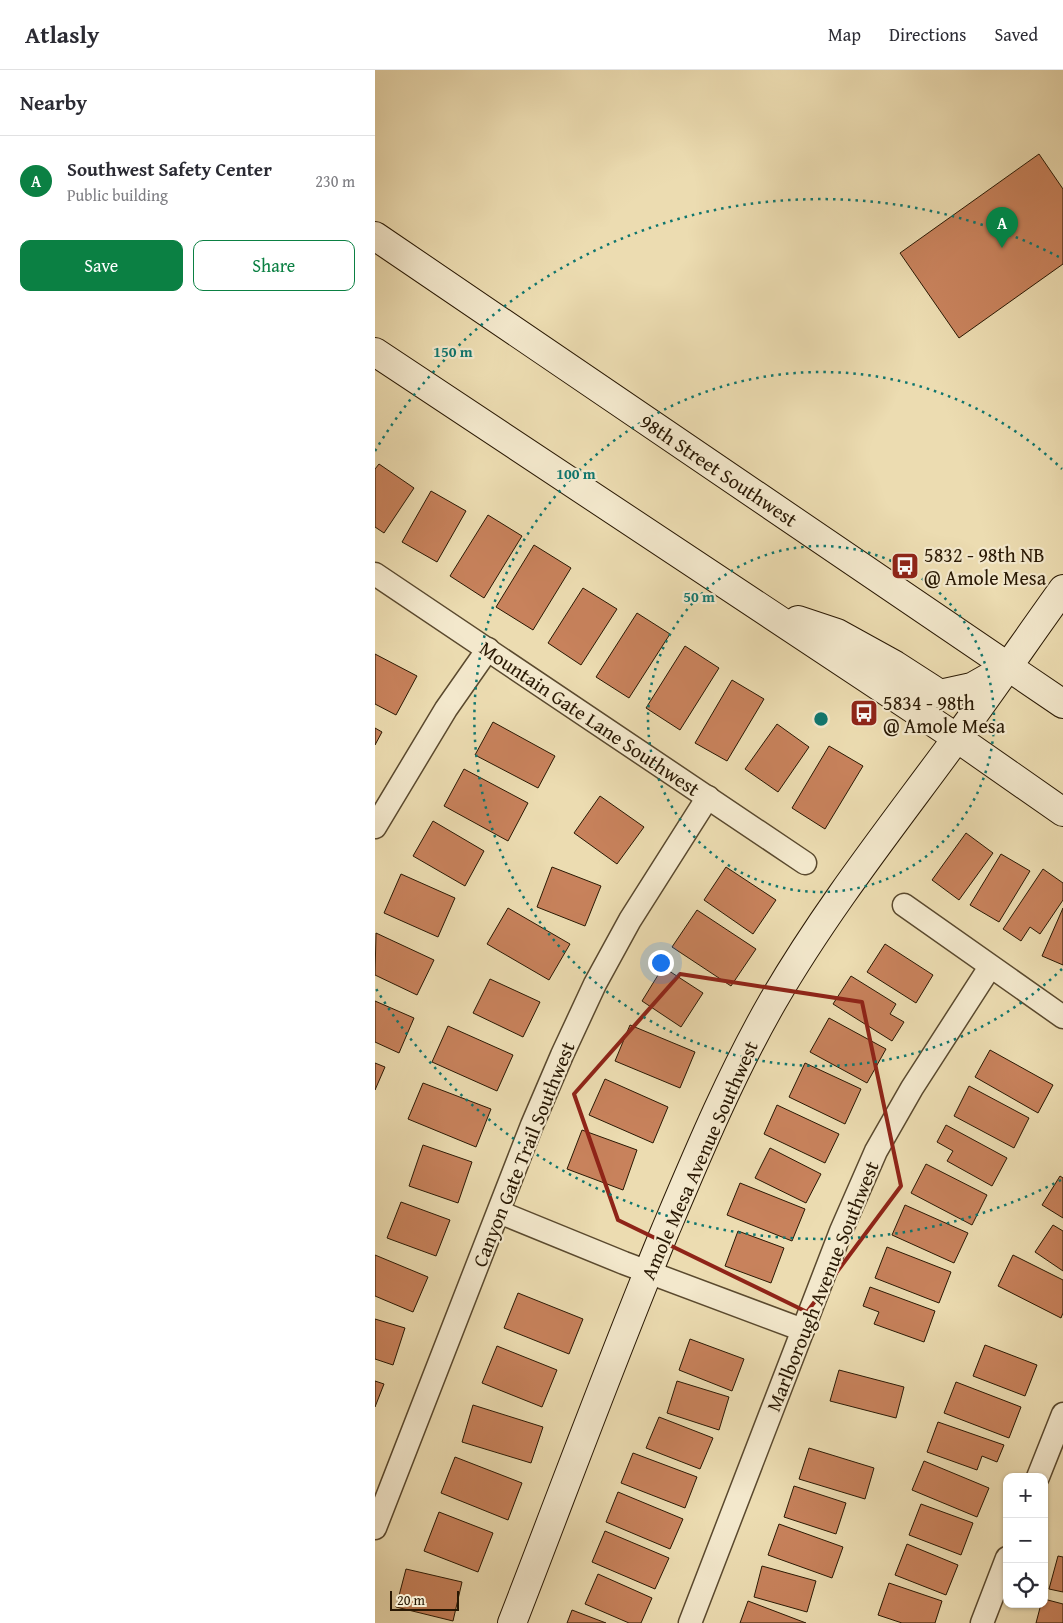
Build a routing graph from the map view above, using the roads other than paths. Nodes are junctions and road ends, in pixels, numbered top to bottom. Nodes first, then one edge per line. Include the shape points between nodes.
1 (375, 236) edge
2 (375, 352) edge
3 (375, 574) edge
4 (1063, 589) edge
5 (762, 608) junction
6 (488, 650) junction
7 (1008, 666) junction
8 (1063, 704) edge
9 (957, 738) junction
10 (708, 797) junction
11 (1063, 812) edge
12 (375, 827) edge
13 (805, 863) dead end
14 (904, 905) dead end
15 (990, 967) junction
16 (1063, 1017) edge
17 (499, 1212) junction
18 (648, 1272) junction
19 (803, 1330) junction
20 (1063, 1414) edge
21 (1040, 1473) edge
22 (375, 1528) edge
23 (1005, 1563) edge
24 (512, 1623) edge
25 (690, 1623) edge
26 (982, 1623) edge

1 - 7 main road, 98th Street Southwest
2 - 5 main road
3 - 6 street, Mountain Gate Lane Southwest
4 - 7 main road, Amole Mesa Avenue Southwest
5 - 7 main road via 837,633 940,694 972,688
5 - 9 main road
6 - 10 street, Mountain Gate Lane Southwest
6 - 12 street via 446,709
7 - 8 main road, 98th Street Southwest
7 - 9 main road, Amole Mesa Avenue Southwest
9 - 11 main road
9 - 18 main road, Amole Mesa Avenue Southwest via 876,844 773,1002 727,1089
10 - 13 street, Mountain Gate Lane Southwest
10 - 17 street, Canyon Gate Trail Southwest via 630,920 595,984 532,1125
14 - 15 street
15 - 16 street
15 - 19 street, Marlborough Avenue Southwest via 912,1088 876,1152
17 - 18 street
17 - 22 street, Canyon Gate Trail Southwest
18 - 19 street
18 - 24 main road, Amole Mesa Avenue Southwest
19 - 25 street, Marlborough Avenue Southwest
20 - 21 street
23 - 26 street

